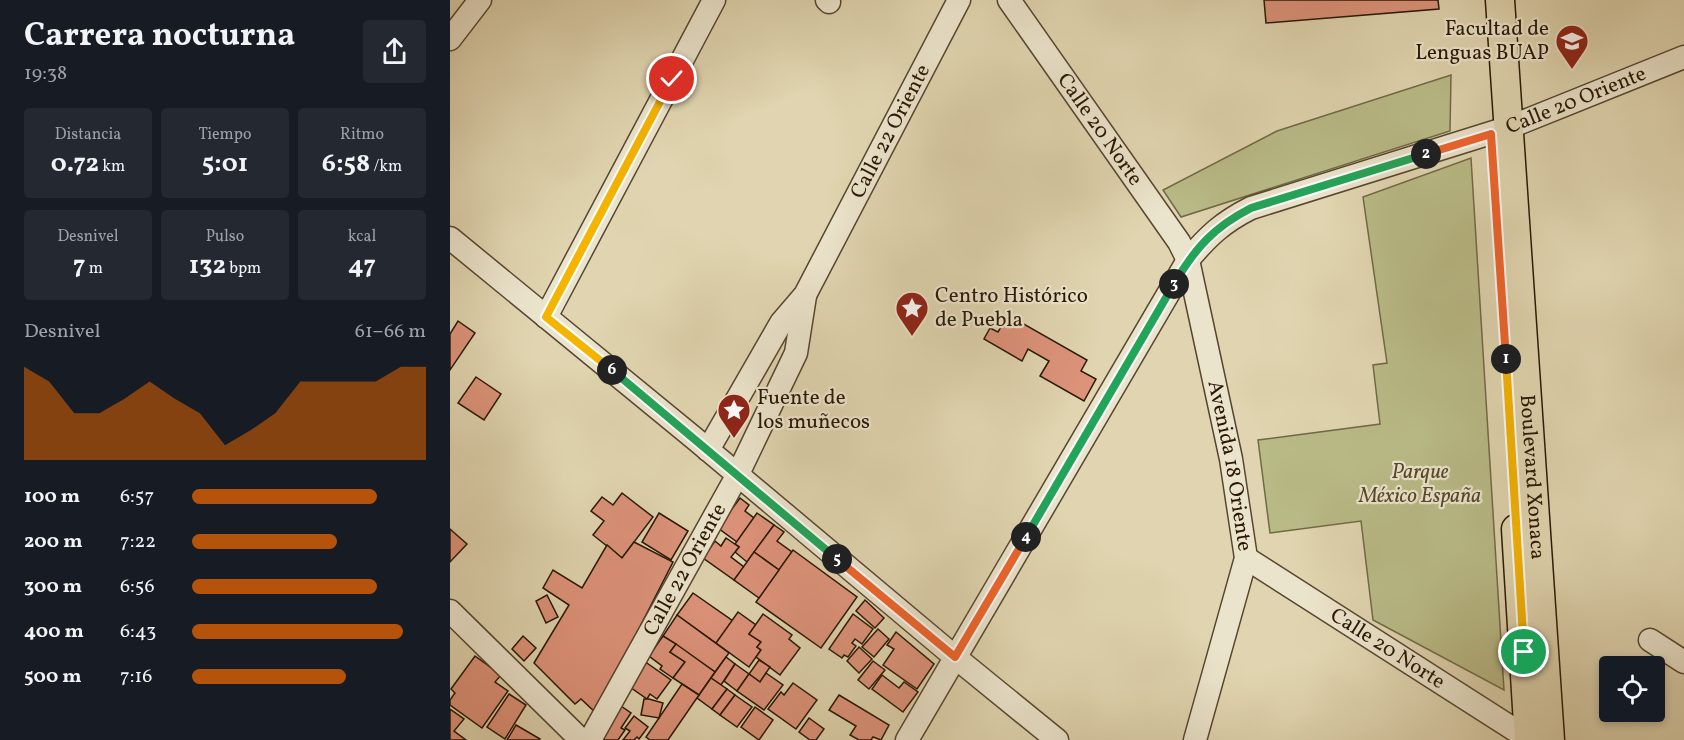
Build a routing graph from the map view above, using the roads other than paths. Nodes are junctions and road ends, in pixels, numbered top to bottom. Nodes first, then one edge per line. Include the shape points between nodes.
1 (480, 0) edge
2 (714, 0) edge
3 (959, 0) edge
4 (1010, 0) edge
5 (1480, 0) edge
6 (1500, 0) edge
7 (450, 39) edge
8 (1684, 57) edge
9 (1500, 130) junction
10 (450, 238) edge
11 (1188, 260) junction
12 (805, 295) junction
13 (546, 317) junction
14 (708, 450) junction
15 (737, 476) junction
16 (1246, 558) junction
17 (450, 611) edge
18 (1650, 640) dead end
19 (955, 657) junction
20 (1684, 662) edge
21 (581, 740) edge
22 (590, 740) edge
23 (907, 740) edge
24 (1057, 740) edge
25 (1195, 740) edge
26 (1534, 740) edge

1 - 7 street
2 - 13 street
3 - 12 street, Calle 22 Oriente
4 - 11 street, Calle 20 Norte
5 - 9 main road, Boulevard Xonaca
6 - 9 main road, Boulevard Xonaca
8 - 9 street, Calle 20 Oriente
9 - 11 street, Calle 20 Oriente via 1251,208 1209,235
9 - 26 main road, Boulevard Xonaca
10 - 13 street
11 - 16 street, Avenida 18 Oriente via 1231,459
11 - 19 street, Calle 20 Oriente
12 - 14 street, Calle 22 Oriente via 781,323
12 - 15 street, Calle 22 Oriente via 796,353
13 - 14 street
14 - 15 street
15 - 19 street
15 - 22 street, Calle 22 Oriente
16 - 25 street, Avenida 18 Oriente
16 - 26 street, Calle 20 Norte
17 - 21 street
18 - 20 street
19 - 23 street, Calle 20 Oriente
19 - 24 street

